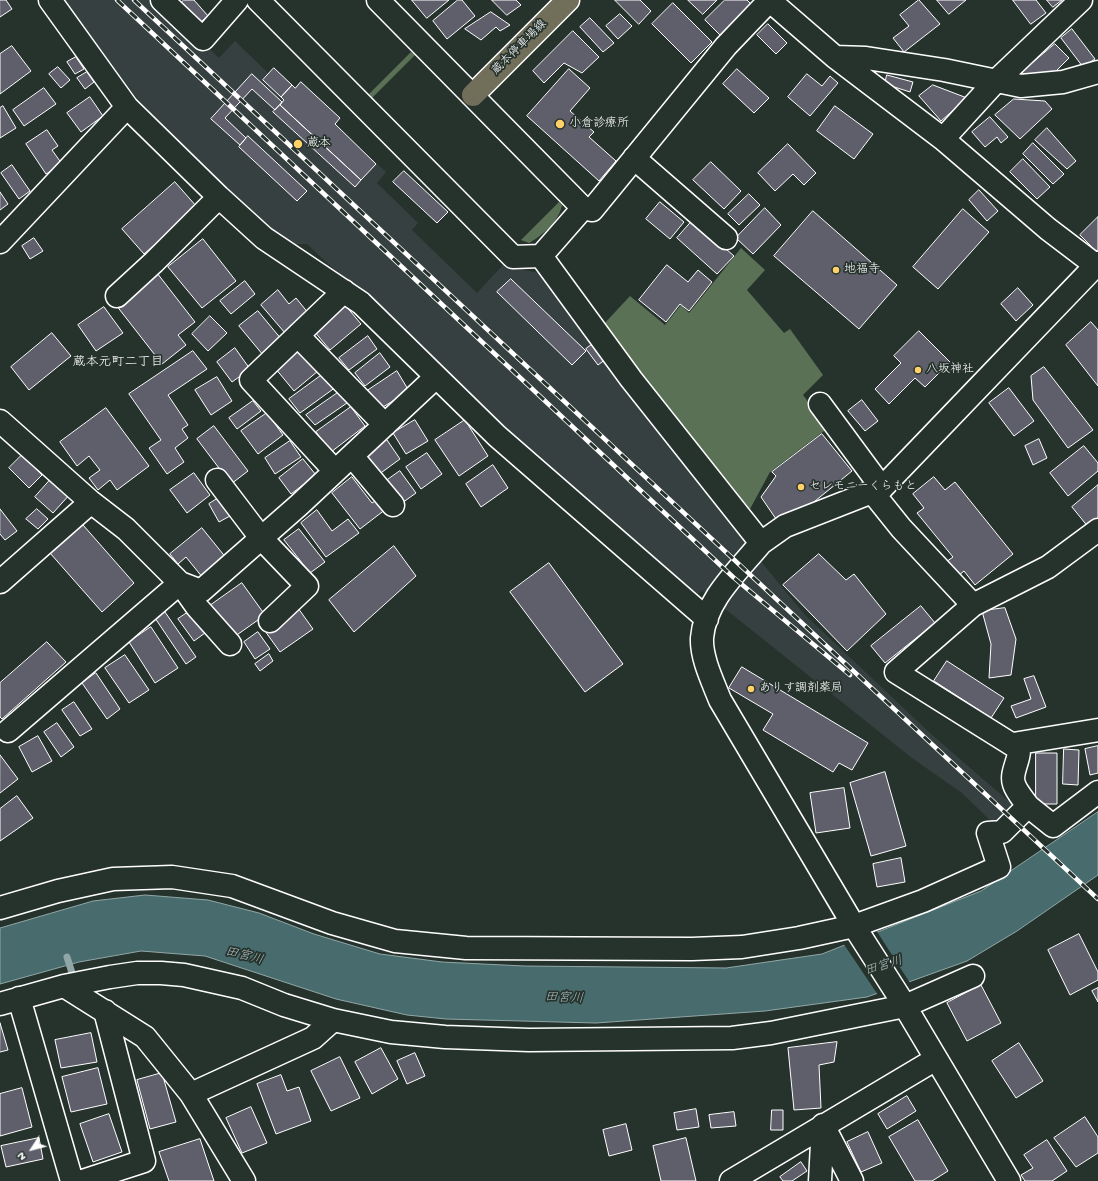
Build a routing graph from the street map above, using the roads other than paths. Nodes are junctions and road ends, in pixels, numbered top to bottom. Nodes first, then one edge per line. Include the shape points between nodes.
1 (50, 0) edge
2 (162, 0) edge
3 (238, 0) edge
4 (258, 0) edge
5 (378, 0) edge
6 (568, 0) edge
7 (1081, 0) edge
8 (772, 1) edge
9 (835, 56) junction
10 (1098, 72) edge
11 (996, 81) junction
12 (473, 95) junction
13 (127, 107) junction
14 (942, 139) junction
15 (634, 158) junction
16 (219, 197) junction
17 (583, 208) junction
18 (726, 238) dead end
19 (0, 242) edge
20 (541, 256) junction
21 (1097, 265) edge
22 (344, 291) junction
23 (117, 296) dead end
24 (299, 334) junction
25 (436, 377) junction
26 (820, 404) dead end
27 (0, 421) edge
28 (385, 425) junction
29 (352, 456) junction
30 (335, 471) junction
31 (217, 480) dead end
32 (877, 491) junction
33 (91, 502) junction
34 (393, 505) dead end
35 (1098, 530) edge
36 (261, 538) junction
37 (761, 543) junction
38 (0, 582) edge
39 (180, 583) junction
40 (973, 605) junction
41 (707, 619) junction
42 (270, 621) dead end
43 (230, 644) dead end
44 (1098, 730) edge
45 (8, 731) dead end
46 (1012, 744) junction
47 (1098, 792) edge
48 (1028, 806) junction
49 (0, 908) edge
50 (856, 929) junction
51 (973, 976) dead end
52 (64, 986) junction
53 (10, 1001) edge
54 (902, 1002) junction
55 (105, 1011) junction
56 (333, 1020) junction
57 (936, 1059) junction
58 (191, 1094) junction
59 (824, 1125) junction
60 (72, 1181) edge
61 (83, 1181) edge
62 (244, 1181) edge
63 (731, 1181) edge
64 (820, 1181) edge
65 (852, 1181) edge
66 (1009, 1181) edge

1 - 13 street
2 - 3 street via 203,39
4 - 20 street via 513,257
5 - 12 street
6 - 12 main road, 蔵本停車場線
7 - 11 street
8 - 9 street
8 - 15 street via 726,46
9 - 11 street via 866,58
9 - 14 street
10 - 11 street via 1063,82 1021,86
11 - 14 street
12 - 17 street
13 - 16 street
13 - 19 street
14 - 21 street via 1048,230
15 - 17 street via 592,210
15 - 18 street
16 - 22 street via 264,238
16 - 23 street
17 - 20 street
20 - 37 street via 631,379
21 - 32 street
22 - 24 street
22 - 25 street via 361,303
24 - 28 street
24 - 30 street via 251,380
25 - 28 street
25 - 41 street via 497,436
26 - 32 street
27 - 33 street
28 - 29 street
29 - 30 street
29 - 34 street
30 - 36 street
31 - 36 street
32 - 37 street via 786,526
32 - 40 street via 901,528
33 - 38 street
33 - 39 street via 126,529
35 - 40 street via 1048,567
36 - 39 street via 201,591
36 - 42 street via 307,586
37 - 41 street via 714,600
39 - 43 street via 197,608
39 - 45 street
40 - 46 street via 896,672
41 - 50 street via 702,639 707,668 720,700
44 - 46 street
46 - 48 street via 1019,749 1020,756 1014,785
47 - 48 street via 1053,826
48 - 50 street via 1002,832 988,833 999,867
49 - 50 street via 58,891 113,879 172,877 232,886 332,923 395,941 466,948 742,947
50 - 54 street
51 - 54 street
52 - 53 street
52 - 55 street
52 - 56 street via 137,973 184,975 242,988 284,1005
53 - 60 street
54 - 56 street via 771,1033 732,1038 529,1040 445,1037 391,1032
54 - 57 street
55 - 58 street via 145,1037
55 - 61 street via 144,1161
56 - 58 street via 313,1038
57 - 59 street
57 - 66 street
58 - 62 street
59 - 63 street
59 - 64 street
59 - 65 street

